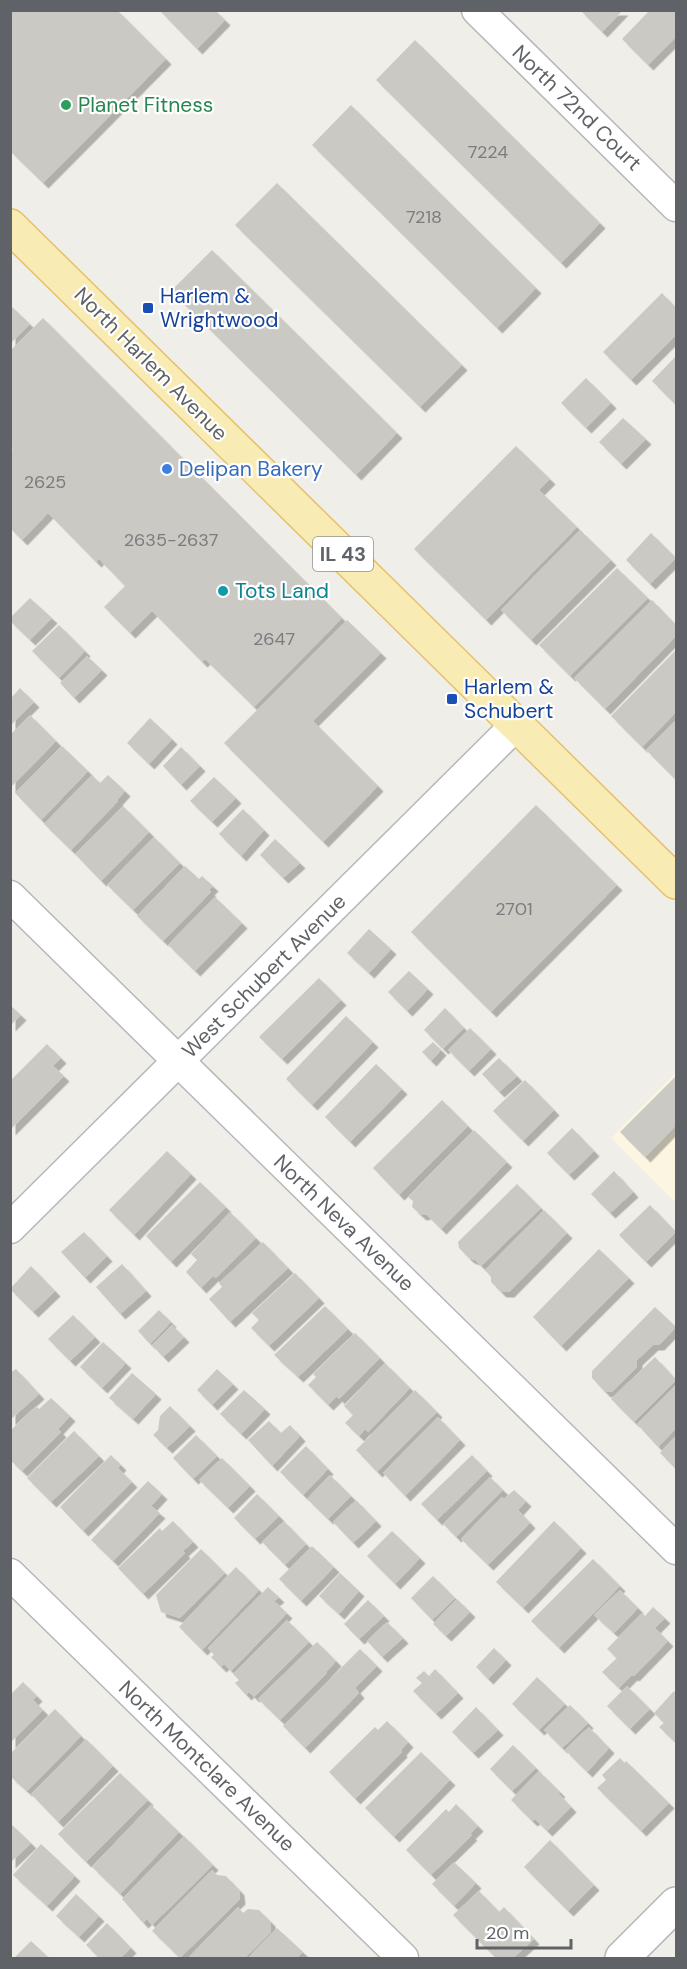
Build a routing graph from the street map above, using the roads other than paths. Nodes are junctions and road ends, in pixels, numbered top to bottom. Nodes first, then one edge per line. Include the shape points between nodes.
1 (477, 10) edge
2 (676, 206) edge
3 (10, 226) edge
4 (517, 724) junction
5 (672, 867) edge
6 (10, 896) edge
7 (179, 1061) junction
8 (10, 1228) edge
9 (676, 1549) edge
10 (10, 1574) edge
11 (676, 1904) edge
12 (403, 1959) edge
13 (622, 1959) edge

1 - 2 street, North 72nd Court
3 - 4 main road, North Harlem Avenue / IL 43
4 - 5 main road, North Harlem Avenue / IL 43
4 - 7 street, West Schubert Avenue
6 - 7 street, North Neva Avenue
7 - 8 street, West Schubert Avenue
7 - 9 street, North Neva Avenue
10 - 12 street, North Montclare Avenue
11 - 13 main road

